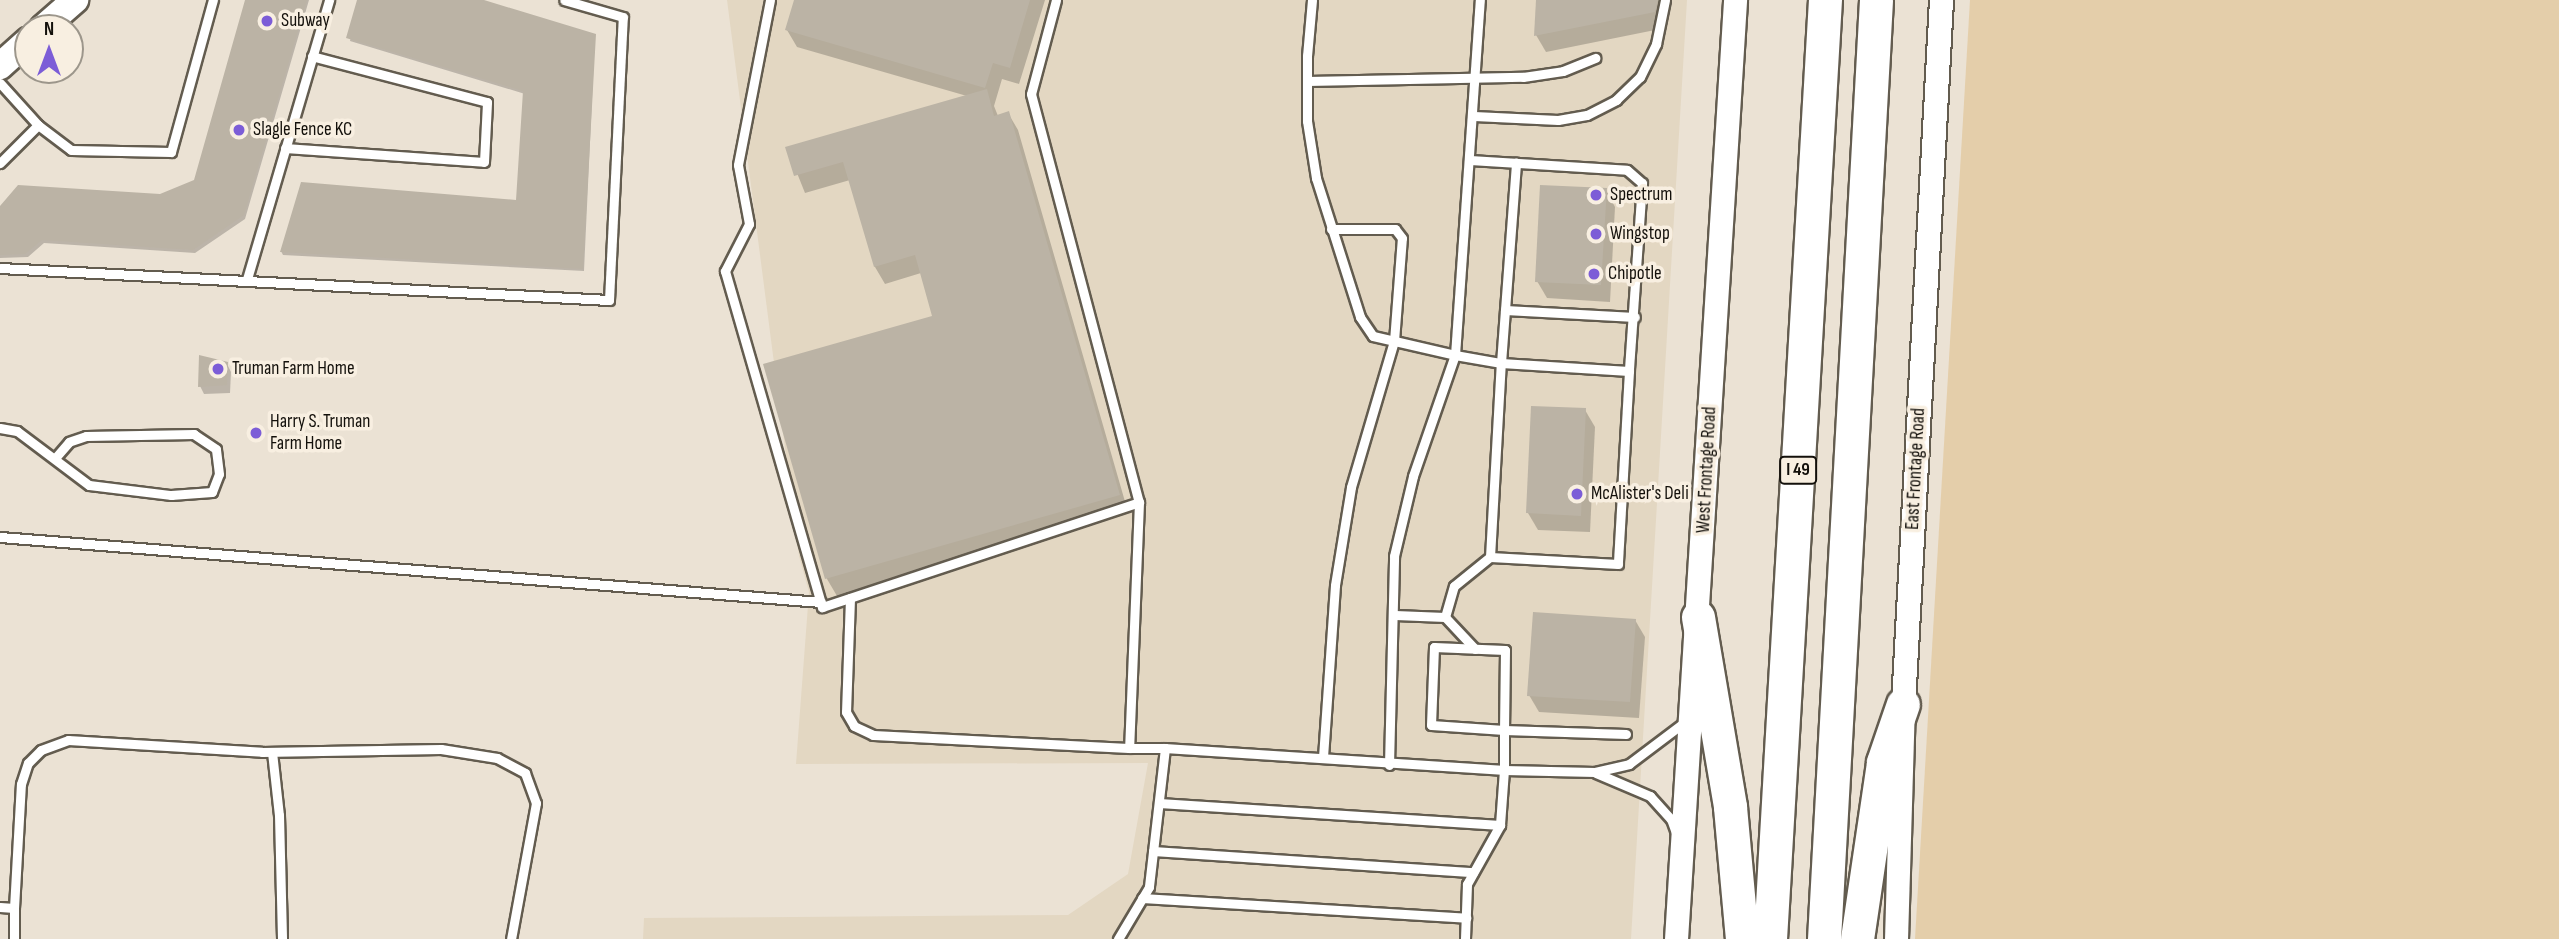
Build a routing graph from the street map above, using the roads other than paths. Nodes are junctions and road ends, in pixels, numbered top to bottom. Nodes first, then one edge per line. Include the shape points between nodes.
1 (213, 0) edge
2 (329, 0) edge
3 (564, 0) edge
4 (770, 0) edge
5 (1056, 0) edge
6 (1312, 0) edge
7 (1480, 0) edge
8 (1665, 0) edge
9 (1735, 0) edge
10 (1825, 0) edge
11 (1875, 0) edge
12 (1941, 0) edge
13 (14, 54) edge
14 (312, 56) junction
15 (1597, 58) dead end
16 (0, 66) edge
17 (1476, 77) junction
18 (1307, 80) junction
19 (0, 83) edge
20 (1474, 116) junction
21 (38, 125) junction
22 (285, 148) junction
23 (1470, 160) junction
24 (0, 163) edge
25 (1516, 163) junction
26 (1331, 229) junction
27 (0, 268) edge
28 (247, 279) junction
29 (1505, 310) junction
30 (1635, 317) junction
31 (1394, 341) junction
32 (1455, 355) junction
33 (1501, 363) junction
34 (1629, 371) junction
35 (0, 428) edge
36 (57, 457) junction
37 (1139, 502) junction
38 (0, 537) edge
39 (1490, 556) junction
40 (850, 598) junction
41 (820, 602) junction
42 (1395, 615) junction
43 (1445, 617) junction
44 (1699, 617) junction
45 (1475, 649) junction
46 (1903, 704) junction
47 (1687, 720) junction
48 (1504, 730) junction
49 (1626, 734) dead end
50 (1129, 748) junction
51 (1166, 748) junction
52 (272, 752) junction
53 (1323, 757) junction
54 (1389, 765) junction
55 (1504, 770) junction
56 (1595, 772) junction
57 (1159, 803) junction
58 (1500, 825) junction
59 (1681, 849) junction
60 (1153, 851) junction
61 (1473, 872) junction
62 (1142, 898) junction
63 (0, 907) edge
64 (14, 908) junction
65 (1466, 918) junction
66 (14, 939) edge
67 (282, 939) edge
68 (511, 939) edge
69 (1118, 939) edge
70 (1465, 939) edge
71 (1676, 939) edge
72 (1741, 939) edge
73 (1770, 939) edge
74 (1824, 939) edge
75 (1857, 939) edge
76 (1896, 939) edge

1 - 21 lane via 171,152 71,150
2 - 14 lane
3 - 28 lane via 623,17 610,300
4 - 41 lane via 738,165 749,224 725,271
5 - 37 lane via 1031,94
6 - 18 lane
7 - 17 lane
8 - 20 lane via 1656,44 1640,77 1615,100 1587,115 1558,121
9 - 44 street, West Frontage Road
10 - 73 highway, I 49
11 - 74 highway
12 - 46 street, East Frontage Road
13 - 16 main road
14 - 22 lane
14 - 22 lane via 487,102 484,162
15 - 17 lane via 1563,71
17 - 18 lane
17 - 20 lane
18 - 26 lane via 1316,178
19 - 21 lane
20 - 23 lane
21 - 24 lane
22 - 28 lane
23 - 25 lane
23 - 32 lane
25 - 29 lane
25 - 30 lane via 1627,170 1636,175 1642,183
26 - 31 lane via 1360,317 1373,336
26 - 31 lane via 1395,229 1402,238
27 - 28 lane
29 - 30 lane
29 - 33 lane
30 - 34 lane
31 - 32 lane
31 - 53 lane via 1351,486 1335,585
32 - 33 lane
32 - 42 lane via 1413,476 1394,556
33 - 34 lane
33 - 39 lane
34 - 39 lane via 1618,564
35 - 36 lane via 17,431
36 - 36 lane via 89,485 171,495 212,492 219,474 216,449 194,434 86,436 69,442
37 - 40 lane
37 - 50 lane
38 - 41 lane
39 - 43 lane via 1454,586
40 - 41 lane via 822,607
40 - 50 lane via 846,712 854,726 873,736
42 - 43 lane
42 - 54 lane
43 - 45 lane
44 - 47 street, West Frontage Road
44 - 72 highway via 1730,807
45 - 48 lane via 1505,650
45 - 48 lane via 1434,647 1431,725
46 - 75 highway via 1883,762
46 - 76 street, East Frontage Road
47 - 56 lane via 1629,764
47 - 59 street, West Frontage Road
48 - 49 lane
48 - 55 lane
50 - 51 lane
51 - 53 lane
51 - 57 lane
52 - 64 lane via 68,740 41,750 28,763 21,784
52 - 67 lane
52 - 68 lane via 441,749 497,758 525,773 536,803
53 - 54 lane
54 - 55 lane
55 - 56 lane
55 - 58 lane
56 - 59 lane via 1650,796 1671,819
57 - 58 lane
57 - 60 lane
58 - 61 lane
59 - 71 street, West Frontage Road
60 - 61 lane
60 - 62 lane via 1149,887
61 - 65 lane via 1467,884
62 - 65 lane
62 - 69 lane
63 - 64 lane
64 - 66 lane
65 - 70 lane

